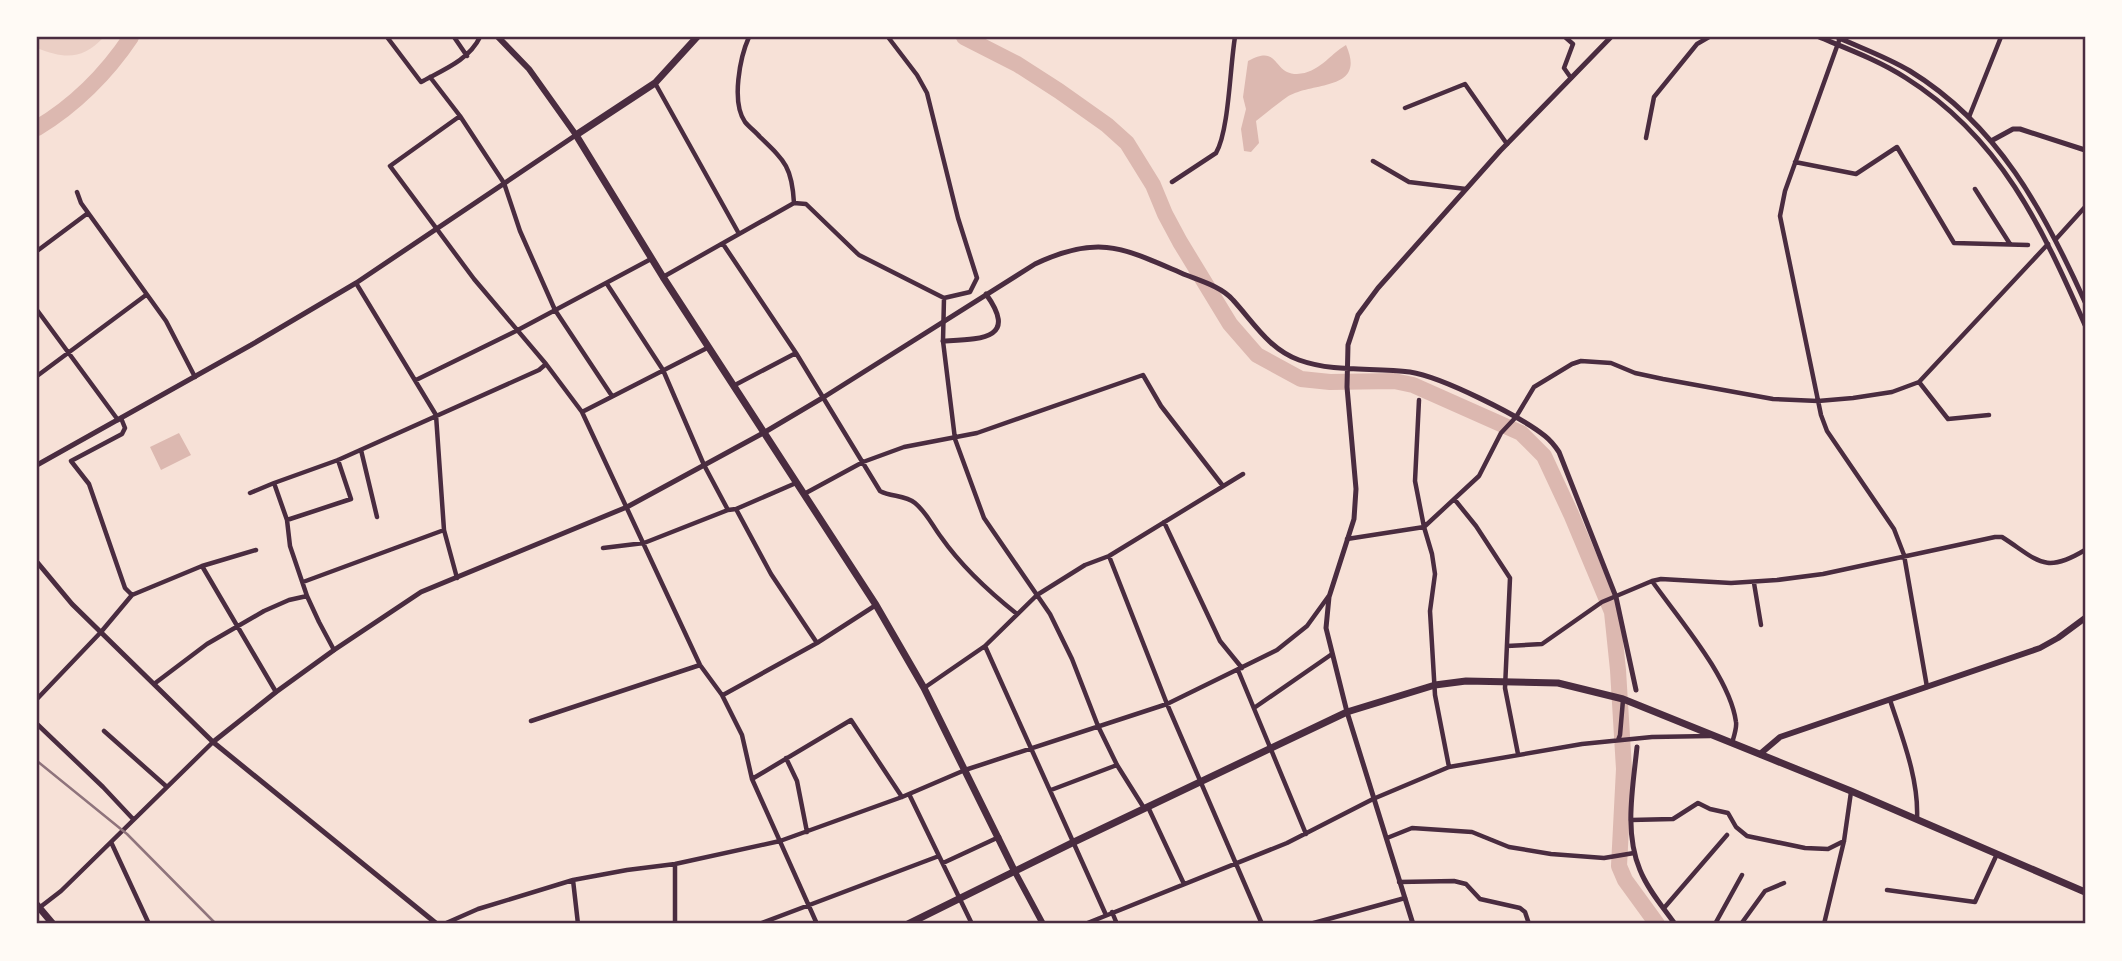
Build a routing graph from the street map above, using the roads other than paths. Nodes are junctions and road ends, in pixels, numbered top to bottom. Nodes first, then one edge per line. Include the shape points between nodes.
1 (387, 37) edge
2 (454, 37) edge
3 (480, 37) edge
4 (498, 37) edge
5 (697, 37) edge
6 (749, 37) edge
7 (888, 37) edge
8 (1235, 37) edge
9 (1566, 37) edge
10 (1611, 37) edge
11 (1709, 37) edge
12 (1819, 37) edge
13 (2001, 37) edge
14 (1838, 40) edge
15 (467, 55) junction
16 (430, 77) junction
17 (1571, 78) junction
18 (655, 83) junction
19 (1405, 108) dead end
20 (460, 116) junction
21 (1969, 118) junction
22 (576, 135) junction
23 (1646, 138) dead end
24 (1991, 141) junction
25 (1507, 144) junction
26 (2085, 150) edge
27 (1373, 161) dead end
28 (1795, 162) junction
29 (1172, 182) dead end
30 (504, 183) junction
31 (1466, 189) junction
32 (1975, 189) dead end
33 (76, 192) dead end
34 (794, 203) junction
35 (2085, 207) edge
36 (88, 213) junction
37 (436, 230) junction
38 (738, 232) junction
39 (2056, 239) junction
40 (723, 243) junction
41 (2011, 244) junction
42 (2049, 244) junction
43 (2028, 245) dead end
44 (37, 251) edge
45 (652, 259) junction
46 (663, 277) junction
47 (356, 283) junction
48 (607, 284) junction
49 (986, 294) junction
50 (146, 295) junction
51 (944, 298) junction
52 (2085, 302) edge
53 (37, 310) edge
54 (555, 310) junction
55 (2085, 325) edge
56 (516, 331) junction
57 (943, 341) junction
58 (710, 346) junction
59 (69, 352) junction
60 (796, 353) junction
61 (546, 364) junction
62 (1346, 368) junction
63 (663, 370) junction
64 (37, 376) edge
65 (195, 377) junction
66 (416, 380) junction
67 (1919, 382) junction
68 (735, 385) junction
69 (612, 396) junction
70 (824, 397) junction
71 (1419, 400) dead end
72 (1818, 401) junction
73 (582, 412) junction
74 (436, 415) junction
75 (1989, 415) dead end
76 (1516, 417) junction
77 (119, 419) junction
78 (765, 432) junction
79 (955, 439) junction
80 (360, 450) junction
81 (338, 460) junction
82 (863, 462) junction
83 (37, 465) edge
84 (704, 465) junction
85 (1243, 474) dead end
86 (796, 483) junction
87 (274, 484) junction
88 (1223, 486) junction
89 (250, 493) dead end
90 (803, 494) junction
91 (1455, 500) junction
92 (626, 507) junction
93 (736, 509) junction
94 (728, 510) junction
95 (377, 517) dead end
96 (287, 520) junction
97 (1164, 522) junction
98 (1424, 527) junction
99 (444, 530) junction
100 (1347, 539) junction
101 (643, 543) junction
102 (603, 548) dead end
103 (256, 550) dead end
104 (2085, 551) edge
105 (1904, 555) junction
106 (1109, 556) junction
107 (37, 564) edge
108 (202, 566) junction
109 (457, 578) junction
110 (1652, 581) junction
111 (303, 582) junction
112 (1754, 583) junction
113 (132, 595) junction
114 (307, 596) junction
115 (1037, 596) junction
116 (1329, 597) junction
117 (1616, 597) junction
118 (876, 605) junction
119 (1017, 614) junction
120 (2085, 618) edge
121 (1761, 625) dead end
122 (238, 628) junction
123 (101, 632) junction
124 (817, 643) junction
125 (985, 646) junction
126 (1507, 646) junction
127 (334, 650) junction
128 (1332, 654) junction
129 (700, 664) junction
130 (1240, 669) junction
131 (1505, 681) junction
132 (154, 684) junction
133 (1435, 685) junction
134 (1928, 687) junction
135 (924, 688) junction
136 (1636, 690) dead end
137 (276, 692) junction
138 (722, 695) junction
139 (37, 699) edge
140 (1623, 699) junction
141 (1890, 700) junction
142 (1167, 704) junction
143 (1254, 708) junction
144 (1347, 712) junction
145 (531, 721) dead end
146 (37, 724) edge
147 (1098, 726) junction
148 (104, 731) dead end
149 (1710, 736) junction
150 (1617, 740) junction
151 (213, 742) junction
152 (1732, 743) junction
153 (1030, 747) junction
154 (1637, 747) dead end
155 (1271, 749) junction
156 (1518, 754) junction
157 (1760, 754) junction
158 (786, 758) junction
159 (1117, 765) junction
160 (1448, 767) junction
161 (965, 770) junction
162 (752, 779) junction
163 (1201, 783) junction
164 (167, 787) junction
165 (1051, 790) junction
166 (1851, 791) junction
167 (909, 794) junction
168 (902, 797) junction
169 (1373, 799) junction
170 (1146, 808) junction
171 (1917, 819) junction
172 (133, 820) junction
173 (1631, 820) junction
174 (807, 832) junction
175 (1306, 834) junction
176 (1727, 835) dead end
177 (999, 837) junction
178 (1387, 838) junction
179 (780, 841) junction
180 (1844, 841) junction
181 (111, 842) junction
182 (1074, 842) junction
183 (1634, 853) junction
184 (1997, 854) junction
185 (939, 856) junction
186 (943, 863) junction
187 (1236, 863) junction
188 (676, 864) junction
189 (1016, 872) junction
190 (1742, 874) dead end
191 (573, 880) junction
192 (1399, 882) junction
193 (1784, 883) dead end
194 (1184, 884) junction
195 (1888, 890) dead end
196 (2085, 892) edge
197 (1405, 898) junction
198 (960, 899) junction
199 (808, 905) junction
200 (37, 907) edge
201 (1664, 908) junction
202 (1112, 912) junction
203 (1106, 915) junction
204 (50, 921) edge
205 (149, 924) edge
206 (437, 924) edge
207 (444, 924) edge
208 (578, 924) edge
209 (674, 924) edge
210 (759, 924) edge
211 (817, 924) edge
212 (908, 924) edge
213 (972, 924) edge
214 (1043, 924) edge
215 (1085, 924) edge
216 (1117, 924) edge
217 (1262, 924) edge
218 (1310, 924) edge
219 (1413, 924) edge
220 (1529, 924) edge
221 (1675, 924) edge
222 (1716, 924) edge
223 (1741, 924) edge
224 (1824, 924) edge

1 - 16 street via 421,82
2 - 15 street
3 - 15 street
4 - 22 main road via 529,69
5 - 18 main road
6 - 34 street via 738,84 743,120 787,164
7 - 51 street via 927,93 976,278 970,292
8 - 29 street via 1219,149
9 - 17 street via 1573,44 1564,68
10 - 17 street
11 - 23 street via 1654,97
12 - 14 street
13 - 21 street
14 - 21 street via 1908,69
14 - 28 street
14 - 42 street via 1905,77 1951,112 1988,149
15 - 16 street
16 - 20 street
17 - 25 street
18 - 22 main road
18 - 38 street
19 - 25 street via 1465,84
20 - 30 street
20 - 37 street via 390,166
21 - 24 street
22 - 30 street
22 - 45 main road
24 - 26 street via 2020,129
24 - 39 street via 2013,166
25 - 31 street
27 - 31 street via 1409,182
28 - 41 street via 1856,174 1897,147 1954,243
28 - 72 street via 1780,216
30 - 37 street
30 - 54 street
31 - 62 street via 1358,315
32 - 41 street
33 - 36 street
34 - 38 street
34 - 51 street via 806,204 859,255
35 - 39 street
36 - 44 street
36 - 50 street
37 - 47 street
37 - 56 street
38 - 40 street
39 - 52 street
40 - 46 street
40 - 60 street
41 - 43 street
42 - 55 street
42 - 67 street
45 - 46 main road
45 - 48 street
46 - 58 main road
47 - 65 street
47 - 66 street
48 - 54 street
48 - 63 street
49 - 57 street via 997,309 998,327 976,339
49 - 62 street via 1059,253 1084,246 1136,252 1232,298 1260,333 1286,353 1325,367
49 - 70 street
50 - 59 street
50 - 65 street via 166,321
51 - 57 street
53 - 59 street
54 - 56 street
54 - 69 street
56 - 61 street
56 - 66 street
57 - 79 street
58 - 63 street
58 - 68 main road
59 - 64 street
59 - 77 street
60 - 68 street
60 - 70 street
61 - 73 street
61 - 74 street
62 - 76 street via 1434,378
62 - 100 street via 1356,489
63 - 69 street
63 - 84 street
65 - 77 street
66 - 74 street
67 - 72 street via 1892,392
67 - 75 street via 1948,419
68 - 78 main road
69 - 73 street
70 - 78 street
70 - 82 street
71 - 98 street via 1415,481
72 - 76 street via 1721,390 1588,360 1572,364 1534,387
72 - 105 street via 1827,431 1894,529
73 - 92 street
74 - 80 street
74 - 99 street
76 - 91 street via 1501,433 1479,476
76 - 117 street via 1548,438 1559,452
77 - 83 street
77 - 113 street via 125,428 122,434 71,461 89,484 125,588
78 - 84 street
78 - 86 main road
79 - 82 street via 904,447
79 - 88 street via 1143,375
79 - 115 street via 984,517
80 - 81 street
80 - 95 street
81 - 87 street
81 - 96 street via 351,499
82 - 90 street
82 - 119 street via 880,491 912,501 927,514 982,587
84 - 92 street
84 - 94 street
85 - 88 street
86 - 90 main road
86 - 93 street
87 - 89 street
87 - 96 street
88 - 97 street
90 - 118 main road
91 - 98 street
91 - 126 street via 1510,578
92 - 101 street
92 - 109 street
93 - 94 street
93 - 124 street via 771,574
94 - 101 street
96 - 111 street via 290,546
97 - 106 street
97 - 130 street via 1220,641
98 - 100 street
98 - 133 street via 1435,574 1430,611
99 - 109 street
99 - 111 street
100 - 116 street
101 - 102 street
101 - 129 street
103 - 108 street
104 - 105 street via 2059,564 2047,564 2002,537
105 - 112 street via 1823,574
105 - 134 street
106 - 115 street via 1085,565
106 - 142 street
107 - 123 street
108 - 113 street
108 - 122 street
109 - 127 street via 421,592
110 - 112 street
110 - 117 street
110 - 152 street via 1729,696 1737,724
111 - 114 street
112 - 121 street
113 - 123 street
114 - 122 street via 264,611
114 - 127 street
115 - 119 street
115 - 147 street via 1072,659
116 - 128 street via 1325,628
116 - 130 street via 1307,626 1277,650
117 - 126 street via 1542,644
117 - 136 street
118 - 124 street
118 - 135 main road
119 - 125 street
120 - 134 main road via 2040,648
122 - 132 street via 188,656
122 - 137 street
123 - 132 street
123 - 139 street
124 - 138 street
125 - 135 street
125 - 153 street
126 - 131 street
127 - 137 street
128 - 143 street
128 - 144 street
129 - 138 street
129 - 145 street
130 - 142 street
130 - 143 street
131 - 133 main road
131 - 140 main road via 1558,683
131 - 156 street
132 - 151 street
133 - 144 main road
133 - 160 street
134 - 141 main road
135 - 161 main road
137 - 151 street
138 - 162 street via 742,735
140 - 149 main road
140 - 150 street
141 - 157 main road via 1780,737
141 - 171 street via 1907,753
142 - 147 street
142 - 163 street
143 - 155 street
144 - 155 main road
144 - 169 street
146 - 172 street
147 - 153 street
147 - 159 street
148 - 164 street
149 - 150 street
149 - 152 main road
150 - 156 street
151 - 164 street
151 - 206 street
152 - 157 main road
153 - 161 street
153 - 165 street
154 - 173 street
155 - 163 main road
155 - 175 street
156 - 160 street
157 - 166 main road
158 - 162 street
158 - 168 street via 851,720
158 - 174 street via 797,781
159 - 165 street
159 - 170 street
160 - 169 street
161 - 167 street
161 - 177 main road
162 - 179 street
163 - 170 main road
163 - 187 street
164 - 172 street
165 - 182 street
166 - 171 main road
166 - 180 street
167 - 168 street
167 - 185 street
168 - 174 street
169 - 175 street
169 - 178 street
170 - 182 main road
170 - 194 street
171 - 184 main road
172 - 181 street
173 - 180 street via 1673,819 1698,803 1728,813 1747,836 1805,848 1828,849
173 - 183 street
174 - 179 street
175 - 187 street
176 - 201 street
177 - 186 street
177 - 189 main road
178 - 183 street via 1412,828 1472,832 1509,847 1551,855 1604,858
178 - 192 street
179 - 188 street
179 - 199 street
180 - 224 street
181 - 200 street via 61,891
181 - 205 street
182 - 189 main road
182 - 203 street
183 - 201 street via 1646,883
184 - 195 street via 1975,902
184 - 196 main road
185 - 186 street
185 - 199 street
186 - 198 street
187 - 194 street
187 - 217 street
188 - 191 street
188 - 209 street
189 - 198 main road
189 - 214 main road
190 - 222 street
191 - 207 street
191 - 208 street
192 - 197 street
192 - 220 street via 1466,884 1480,899 1520,908
193 - 223 street via 1765,891
194 - 202 street
197 - 218 street
197 - 219 street
198 - 212 main road
198 - 213 street
199 - 210 street
199 - 211 street
200 - 204 main road
201 - 221 street
202 - 203 street
202 - 216 street
203 - 215 street

